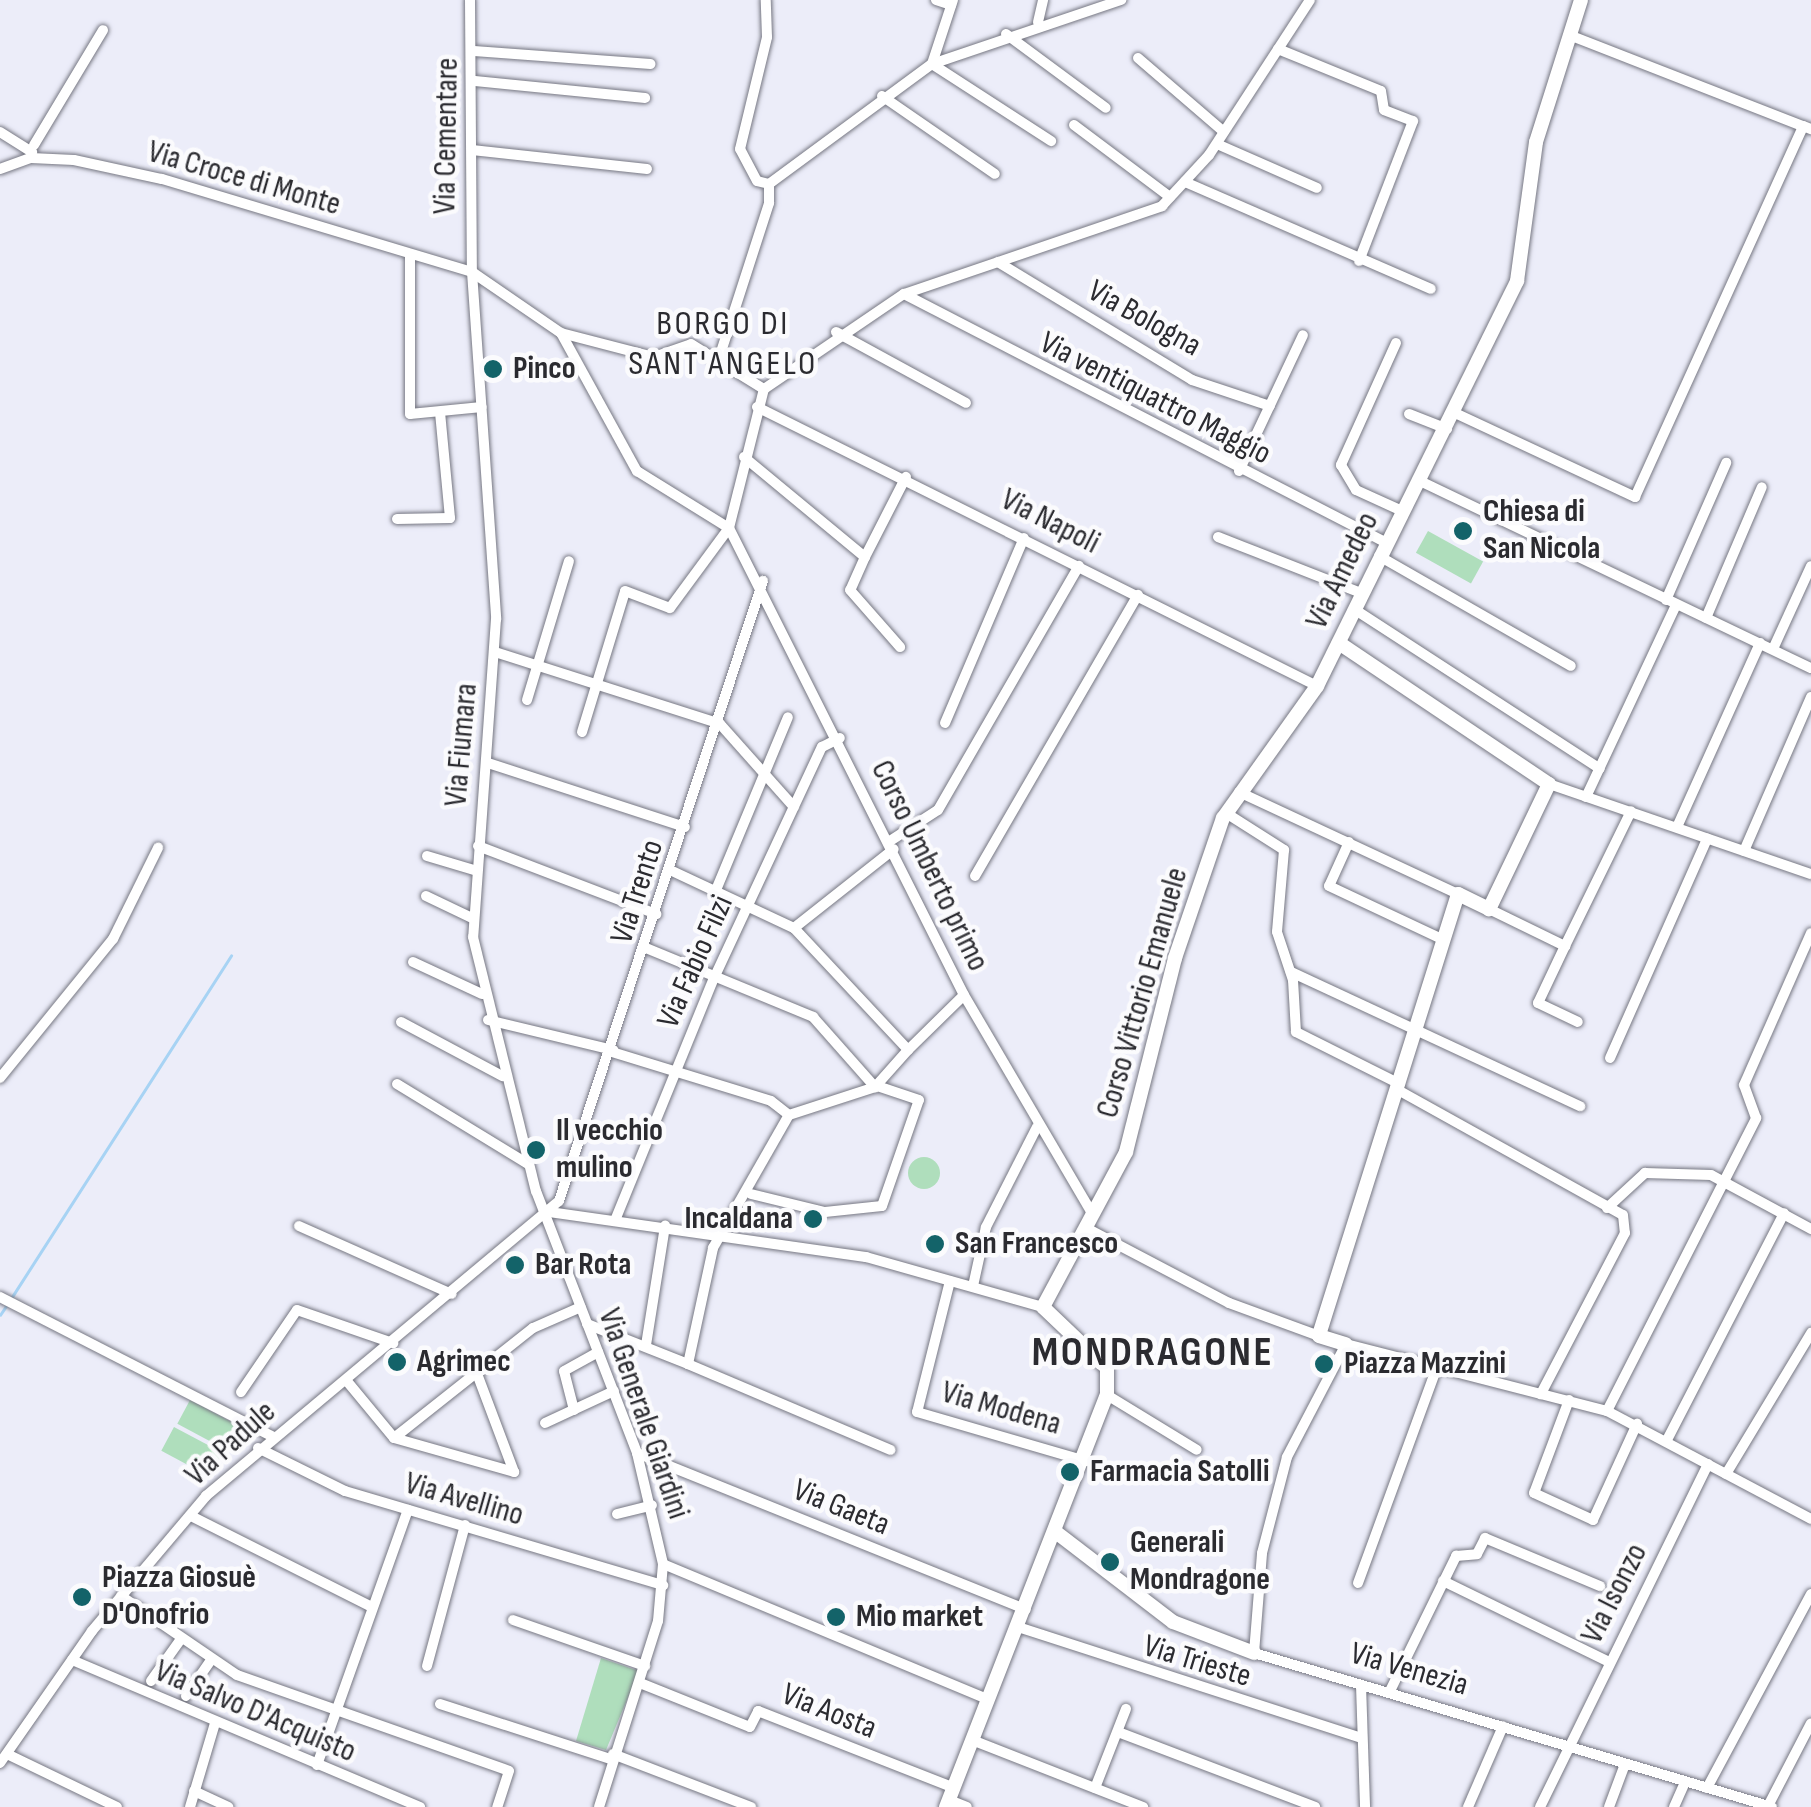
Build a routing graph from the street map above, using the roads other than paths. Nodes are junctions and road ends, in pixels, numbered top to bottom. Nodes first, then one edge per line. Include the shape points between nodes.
1 (470, 0) edge
2 (766, 0) edge
3 (936, 0) edge
4 (1043, 0) edge
5 (1121, 0) edge
6 (1310, 0) edge
7 (1580, 0) edge
8 (952, 3) edge
9 (1038, 22) junction
10 (102, 30) dead end
11 (1006, 34) junction
12 (1569, 35) junction
13 (1278, 49) junction
14 (474, 51) junction
15 (1138, 58) dead end
16 (651, 64) dead end
17 (932, 64) junction
18 (475, 81) junction
19 (882, 96) junction
20 (645, 98) dead end
21 (1106, 108) dead end
22 (1074, 125) dead end
23 (1807, 127) edge
24 (0, 132) edge
25 (1224, 132) junction
26 (1051, 141) dead end
27 (1217, 144) junction
28 (34, 146) junction
29 (472, 150) junction
30 (31, 158) junction
31 (0, 169) edge
32 (647, 169) dead end
33 (995, 174) dead end
34 (1185, 182) junction
35 (769, 184) junction
36 (1317, 188) dead end
37 (1170, 197) junction
38 (410, 254) junction
39 (1359, 261) junction
40 (998, 262) junction
41 (472, 272) junction
42 (1431, 289) dead end
43 (904, 294) junction
44 (836, 332) junction
45 (561, 333) junction
46 (1303, 335) dead end
47 (1396, 344) dead end
48 (720, 355) junction
49 (764, 388) junction
50 (966, 403) dead end
51 (1270, 406) junction
52 (482, 407) junction
53 (757, 407) junction
54 (440, 412) junction
55 (1455, 413) junction
56 (1408, 414) dead end
57 (1448, 430) junction
58 (744, 457) junction
59 (1726, 463) dead end
60 (1239, 471) junction
61 (906, 476) junction
62 (1420, 481) junction
63 (1762, 488) dead end
64 (1402, 511) junction
65 (397, 518) dead end
66 (729, 528) junction
67 (1218, 536) dead end
68 (1024, 538) junction
69 (1382, 549) junction
70 (865, 557) junction
71 (569, 561) dead end
72 (1080, 566) junction
73 (1811, 566) edge
74 (763, 581) junction
75 (1361, 593) junction
76 (1138, 595) junction
77 (1671, 603) junction
78 (1354, 608) junction
79 (1706, 618) junction
80 (1339, 643) junction
81 (1760, 643) junction
82 (900, 647) dead end
83 (1773, 649) junction
84 (496, 652) junction
85 (538, 665) junction
86 (1571, 666) dead end
87 (1811, 668) edge
88 (597, 684) junction
89 (1317, 686) junction
90 (1811, 697) edge
91 (527, 700) dead end
92 (788, 717) dead end
93 (945, 723) dead end
94 (720, 724) junction
95 (582, 732) dead end
96 (840, 738) junction
97 (488, 764) junction
98 (1600, 769) junction
99 (764, 775) junction
100 (1549, 784) junction
101 (1239, 792) junction
102 (1586, 796) junction
103 (794, 808) junction
104 (1631, 811) junction
105 (1226, 814) junction
106 (685, 827) junction
107 (1676, 827) junction
108 (1707, 839) junction
109 (1349, 842) junction
110 (892, 845) junction
111 (478, 846) junction
112 (158, 848) dead end
113 (1744, 851) junction
114 (426, 856) dead end
115 (474, 870) junction
116 (670, 870) junction
117 (1810, 871) edge
118 (975, 876) dead end
119 (716, 890) junction
120 (1458, 894) junction
121 (426, 896) dead end
122 (748, 905) junction
123 (1489, 909) junction
124 (656, 914) junction
125 (472, 918) junction
126 (794, 928) junction
127 (1811, 933) edge
128 (1444, 940) junction
129 (1565, 946) junction
130 (646, 948) junction
131 (413, 962) dead end
132 (1291, 972) junction
133 (714, 976) junction
134 (482, 994) junction
135 (964, 996) junction
136 (488, 1020) junction
137 (401, 1022) dead end
138 (1578, 1022) dead end
139 (1416, 1030) junction
140 (908, 1050) junction
141 (613, 1051) junction
142 (1610, 1058) dead end
143 (674, 1071) junction
144 (502, 1076) junction
145 (0, 1078) edge
146 (397, 1084) dead end
147 (876, 1086) junction
148 (1399, 1087) junction
149 (1580, 1106) dead end
150 (789, 1115) junction
151 (1037, 1127) junction
152 (528, 1164) junction
153 (1725, 1181) junction
154 (751, 1194) junction
155 (1607, 1208) junction
156 (1784, 1212) junction
157 (548, 1213) junction
158 (616, 1218) junction
159 (1092, 1225) junction
160 (300, 1226) dead end
161 (665, 1226) junction
162 (1811, 1229) edge
163 (724, 1234) junction
164 (950, 1280) junction
165 (973, 1286) junction
166 (452, 1294) junction
167 (6, 1300) edge
168 (580, 1307) junction
169 (1044, 1307) junction
170 (587, 1324) junction
171 (1811, 1333) edge
172 (1319, 1336) junction
173 (393, 1343) junction
174 (1346, 1344) junction
175 (646, 1345) junction
176 (598, 1352) junction
177 (688, 1364) junction
178 (1437, 1367) junction
179 (476, 1371) junction
180 (346, 1380) junction
181 (614, 1391) junction
182 (242, 1392) dead end
183 (1542, 1394) junction
184 (1108, 1395) junction
185 (1570, 1400) junction
186 (574, 1410) junction
187 (1607, 1412) junction
188 (544, 1422) dead end
189 (1637, 1424) junction
190 (272, 1436) junction
191 (394, 1438) junction
192 (1668, 1438) junction
193 (258, 1448) junction
194 (891, 1450) dead end
195 (1198, 1450) dead end
196 (637, 1453) junction
197 (1086, 1461) junction
198 (1708, 1464) junction
199 (1726, 1474) junction
200 (652, 1505) junction
201 (408, 1510) junction
202 (617, 1514) dead end
203 (191, 1516) junction
204 (1811, 1519) edge
205 (465, 1525) junction
206 (1056, 1534) junction
207 (663, 1564) junction
208 (1444, 1581) junction
209 (1358, 1582) dead end
210 (663, 1585) junction
211 (1600, 1586) dead end
212 (1811, 1594) edge
213 (120, 1596) junction
214 (372, 1607) junction
215 (1026, 1610) junction
216 (513, 1620) dead end
217 (1018, 1626) junction
218 (181, 1639) junction
219 (1254, 1654) junction
220 (72, 1660) junction
221 (211, 1660) junction
222 (1609, 1662) junction
223 (426, 1666) dead end
224 (645, 1666) junction
225 (151, 1681) dead end
226 (640, 1683) junction
227 (1361, 1685) junction
228 (1389, 1693) junction
229 (186, 1696) dead end
230 (988, 1699) junction
231 (440, 1704) dead end
232 (1126, 1709) dead end
233 (335, 1712) junction
234 (214, 1723) junction
235 (1811, 1723) edge
236 (1503, 1726) junction
237 (1118, 1732) junction
238 (1362, 1738) junction
239 (972, 1740) junction
240 (1567, 1746) junction
241 (611, 1756) junction
242 (3, 1758) edge
243 (317, 1764) junction
244 (1625, 1764) junction
245 (1685, 1782) junction
246 (1095, 1788) junction
247 (1706, 1788) junction
248 (194, 1792) junction
249 (950, 1798) edge
250 (1770, 1806) edge
251 (117, 1807) edge
252 (190, 1807) edge
253 (228, 1807) edge
254 (420, 1807) edge
255 (497, 1807) edge
256 (599, 1807) edge
257 (751, 1807) edge
258 (967, 1807) edge
259 (1144, 1807) edge
260 (1315, 1807) edge
261 (1364, 1807) edge
262 (1468, 1807) edge
263 (1540, 1807) edge
264 (1609, 1807) edge
265 (1674, 1807) edge

1 - 14 street, Via Cementare
2 - 35 street via 767,38 740,149 757,182
3 - 8 street
4 - 9 street
5 - 9 street
6 - 13 street
7 - 12 street, Via Amedeo
8 - 17 street
9 - 11 street
10 - 28 street
11 - 17 street
11 - 21 street
12 - 23 street
12 - 55 street, Via Amedeo via 1536,142 1516,281
13 - 25 street
13 - 39 street via 1381,91 1384,110 1413,121
14 - 16 street
14 - 18 street, Via Cementare
15 - 25 street
17 - 19 street
17 - 26 street
18 - 20 street
18 - 29 street, Via Cementare
19 - 33 street
19 - 35 street
22 - 37 street
23 - 55 street via 1635,497
24 - 28 street
25 - 27 street
27 - 34 street
27 - 36 street
28 - 30 street
29 - 32 street
29 - 41 street, Via Cementare
30 - 31 street, Via Croce di Monte
30 - 38 street, Via Croce di Monte via 162,180
34 - 37 street
34 - 39 street
35 - 48 street via 766,225
37 - 40 street via 1126,226
38 - 41 street, Via Croce di Monte
38 - 54 street via 410,414
39 - 42 street
40 - 43 street
40 - 51 street, Via Bologna via 1192,380
41 - 45 street, Via Croce di Monte
41 - 52 street, Via Fiumara
43 - 44 street
43 - 60 street, Via ventiquattro Maggio
44 - 49 street
44 - 50 street
45 - 48 street via 654,358 685,343
45 - 66 street via 637,471
46 - 51 street
47 - 64 street via 1341,465 1356,490
48 - 49 street
49 - 53 street
51 - 60 street
52 - 54 street
52 - 84 street, Via Fiumara
53 - 58 street
53 - 61 street, Via Napoli
54 - 65 street via 450,518
55 - 57 street, Via Amedeo
56 - 57 street
57 - 62 street, Via Amedeo
58 - 66 street
58 - 70 street
59 - 77 street
60 - 69 street, Via ventiquattro Maggio
61 - 68 street, Via Napoli
61 - 70 street
62 - 64 street, Via Amedeo
62 - 77 street
63 - 79 street
64 - 69 street, Via Amedeo
66 - 74 street, Corso Umberto primo
66 - 88 street via 670,608 628,588
67 - 75 street
68 - 72 street, Via Napoli
68 - 93 street
69 - 75 street, Via Amedeo
69 - 86 street, Via ventiquattro Maggio
70 - 82 street via 850,590
71 - 85 street
72 - 76 street, Via Napoli
72 - 110 street via 938,810
73 - 83 street
74 - 94 street, Via Trento
74 - 96 street, Corso Umberto primo
75 - 78 street, Via Amedeo
76 - 89 street, Via Napoli
76 - 118 street
77 - 79 street
77 - 98 street
78 - 80 street, Via Amedeo
78 - 98 street
79 - 81 street
80 - 89 street, Via Amedeo
80 - 100 street
81 - 83 street
81 - 107 street
83 - 87 street
84 - 85 street
84 - 97 street, Via Fiumara
85 - 88 street
85 - 91 street
88 - 94 street
88 - 95 street
89 - 101 street, Corso Vittorio Emanuele
90 - 113 street
92 - 99 street
94 - 99 street
94 - 106 street, Via Trento
96 - 103 street, Via Fabio Filzi via 822,747
96 - 110 street, Corso Umberto primo
97 - 106 street
97 - 111 street, Via Fiumara
98 - 102 street
99 - 103 street
99 - 119 street
100 - 102 street
100 - 123 street
101 - 105 street, Corso Vittorio Emanuele
101 - 109 street
102 - 104 street
103 - 122 street, Via Fabio Filzi
104 - 107 street
104 - 129 street
105 - 132 street via 1284,850 1277,932
105 - 159 street, Corso Vittorio Emanuele via 1175,958 1139,1116
106 - 116 street, Via Trento
107 - 108 street
108 - 113 street
108 - 142 street
109 - 120 street
109 - 128 street via 1329,886
110 - 126 street
110 - 135 street, Corso Umberto primo
111 - 115 street, Via Fiumara
111 - 124 street
112 - 145 street via 113,938
113 - 117 street
114 - 115 street
115 - 125 street, Via Fiumara
116 - 119 street
116 - 124 street, Via Trento
119 - 122 street
120 - 123 street
120 - 128 street
121 - 125 street
122 - 126 street
122 - 133 street, Via Fabio Filzi
123 - 129 street
124 - 130 street, Via Trento
125 - 134 street, Via Fiumara
126 - 140 street
127 - 153 street via 1744,1084 1758,1110
128 - 139 street
129 - 138 street via 1538,1003
130 - 133 street
130 - 141 street, Via Trento
131 - 134 street
132 - 139 street
132 - 148 street via 1296,1032
133 - 143 street, Via Fabio Filzi
133 - 147 street via 813,1018
134 - 136 street, Via Fiumara
135 - 140 street
135 - 151 street, Corso Umberto primo
136 - 141 street
136 - 144 street, Via Fiumara
137 - 144 street
139 - 148 street
139 - 149 street
140 - 147 street
141 - 143 street
141 - 157 street, Via Trento
143 - 150 street via 772,1100
143 - 158 street, Via Fabio Filzi
144 - 152 street, Via Fiumara
146 - 152 street
147 - 150 street
147 - 154 street via 919,1100 882,1206 824,1212
148 - 155 street
148 - 172 street
150 - 154 street
151 - 159 street, Corso Umberto primo
151 - 165 street via 986,1226
152 - 157 street, Via Fiumara
153 - 155 street via 1645,1173
153 - 156 street
153 - 187 street
154 - 163 street
155 - 183 street via 1623,1215 1625,1233
156 - 162 street
156 - 192 street
157 - 158 street
157 - 166 street, Via Padule
157 - 168 street, Via Generale Giardini
158 - 161 street
159 - 169 street, Corso Vittorio Emanuele
159 - 172 street via 1228,1303
160 - 166 street
161 - 163 street
161 - 175 street
163 - 164 street
163 - 177 street
164 - 165 street
164 - 197 street, Via Modena via 917,1412
165 - 169 street
166 - 173 street, Via Padule
167 - 190 street
168 - 170 street, Via Generale Giardini
168 - 179 street via 533,1328
169 - 184 street via 1107,1368
170 - 175 street
170 - 176 street, Via Generale Giardini
171 - 199 street
172 - 174 street
173 - 180 street, Via Padule
173 - 182 street via 291,1312
174 - 178 street
174 - 219 street via 1270,1505
175 - 177 street
176 - 181 street, Via Generale Giardini
176 - 186 street via 564,1371
177 - 194 street
178 - 183 street
178 - 209 street
179 - 191 street
179 - 191 street via 514,1472
180 - 190 street, Via Padule
180 - 191 street
181 - 186 street
181 - 196 street, Via Generale Giardini
183 - 185 street
184 - 195 street
184 - 197 street
185 - 187 street
185 - 189 street via 1534,1493 1594,1520
186 - 188 street
187 - 189 street
189 - 192 street
190 - 193 street, Via Padule
192 - 198 street
193 - 201 street, Via Avellino
193 - 203 street, Via Padule
196 - 200 street, Via Generale Giardini
196 - 215 street, Via Gaeta
197 - 206 street
198 - 199 street
198 - 222 street, Via Isonzo
199 - 204 street
200 - 202 street
200 - 207 street, Via Generale Giardini
201 - 205 street, Via Avellino
201 - 214 street
203 - 213 street, Via Padule
203 - 214 street
205 - 210 street, Via Avellino
205 - 223 street
206 - 215 street
206 - 219 street, Via Venezia via 1174,1622
207 - 210 street, Via Generale Giardini
207 - 230 street
208 - 211 street via 1456,1556 1477,1554 1485,1538
208 - 222 street
208 - 228 street
210 - 224 street, Via Generale Giardini
212 - 247 street
213 - 218 street
213 - 220 street, Via Padule
214 - 233 street
215 - 217 street
216 - 224 street
217 - 230 street
217 - 238 street, Via Trieste
218 - 221 street
218 - 225 street
219 - 227 street, Via Venezia
220 - 234 street, Via Salvo D'Acquisto
220 - 242 street, Via Padule
221 - 229 street
221 - 233 street
222 - 240 street, Via Isonzo
224 - 226 street, Via Generale Giardini
226 - 241 street, Via Generale Giardini
226 - 249 street, Via Aosta via 750,1727 758,1711
227 - 228 street, Via Venezia
227 - 238 street
228 - 236 street, Via Venezia
230 - 239 street
231 - 241 street
232 - 237 street
233 - 243 street
233 - 255 street via 508,1771
234 - 243 street, Via Salvo D'Acquisto
234 - 248 street
235 - 250 street
236 - 240 street, Via Venezia
236 - 262 street
237 - 246 street
237 - 260 street
238 - 261 street
239 - 246 street
239 - 249 street
240 - 244 street, Via Venezia
240 - 263 street, Via Isonzo
241 - 256 street, Via Generale Giardini
241 - 257 street
242 - 251 street
243 - 254 street, Via Salvo D'Acquisto
244 - 245 street, Via Venezia
244 - 264 street
245 - 247 street, Via Venezia
245 - 265 street
246 - 259 street
247 - 250 street, Via Venezia
248 - 252 street
248 - 253 street
249 - 258 street

